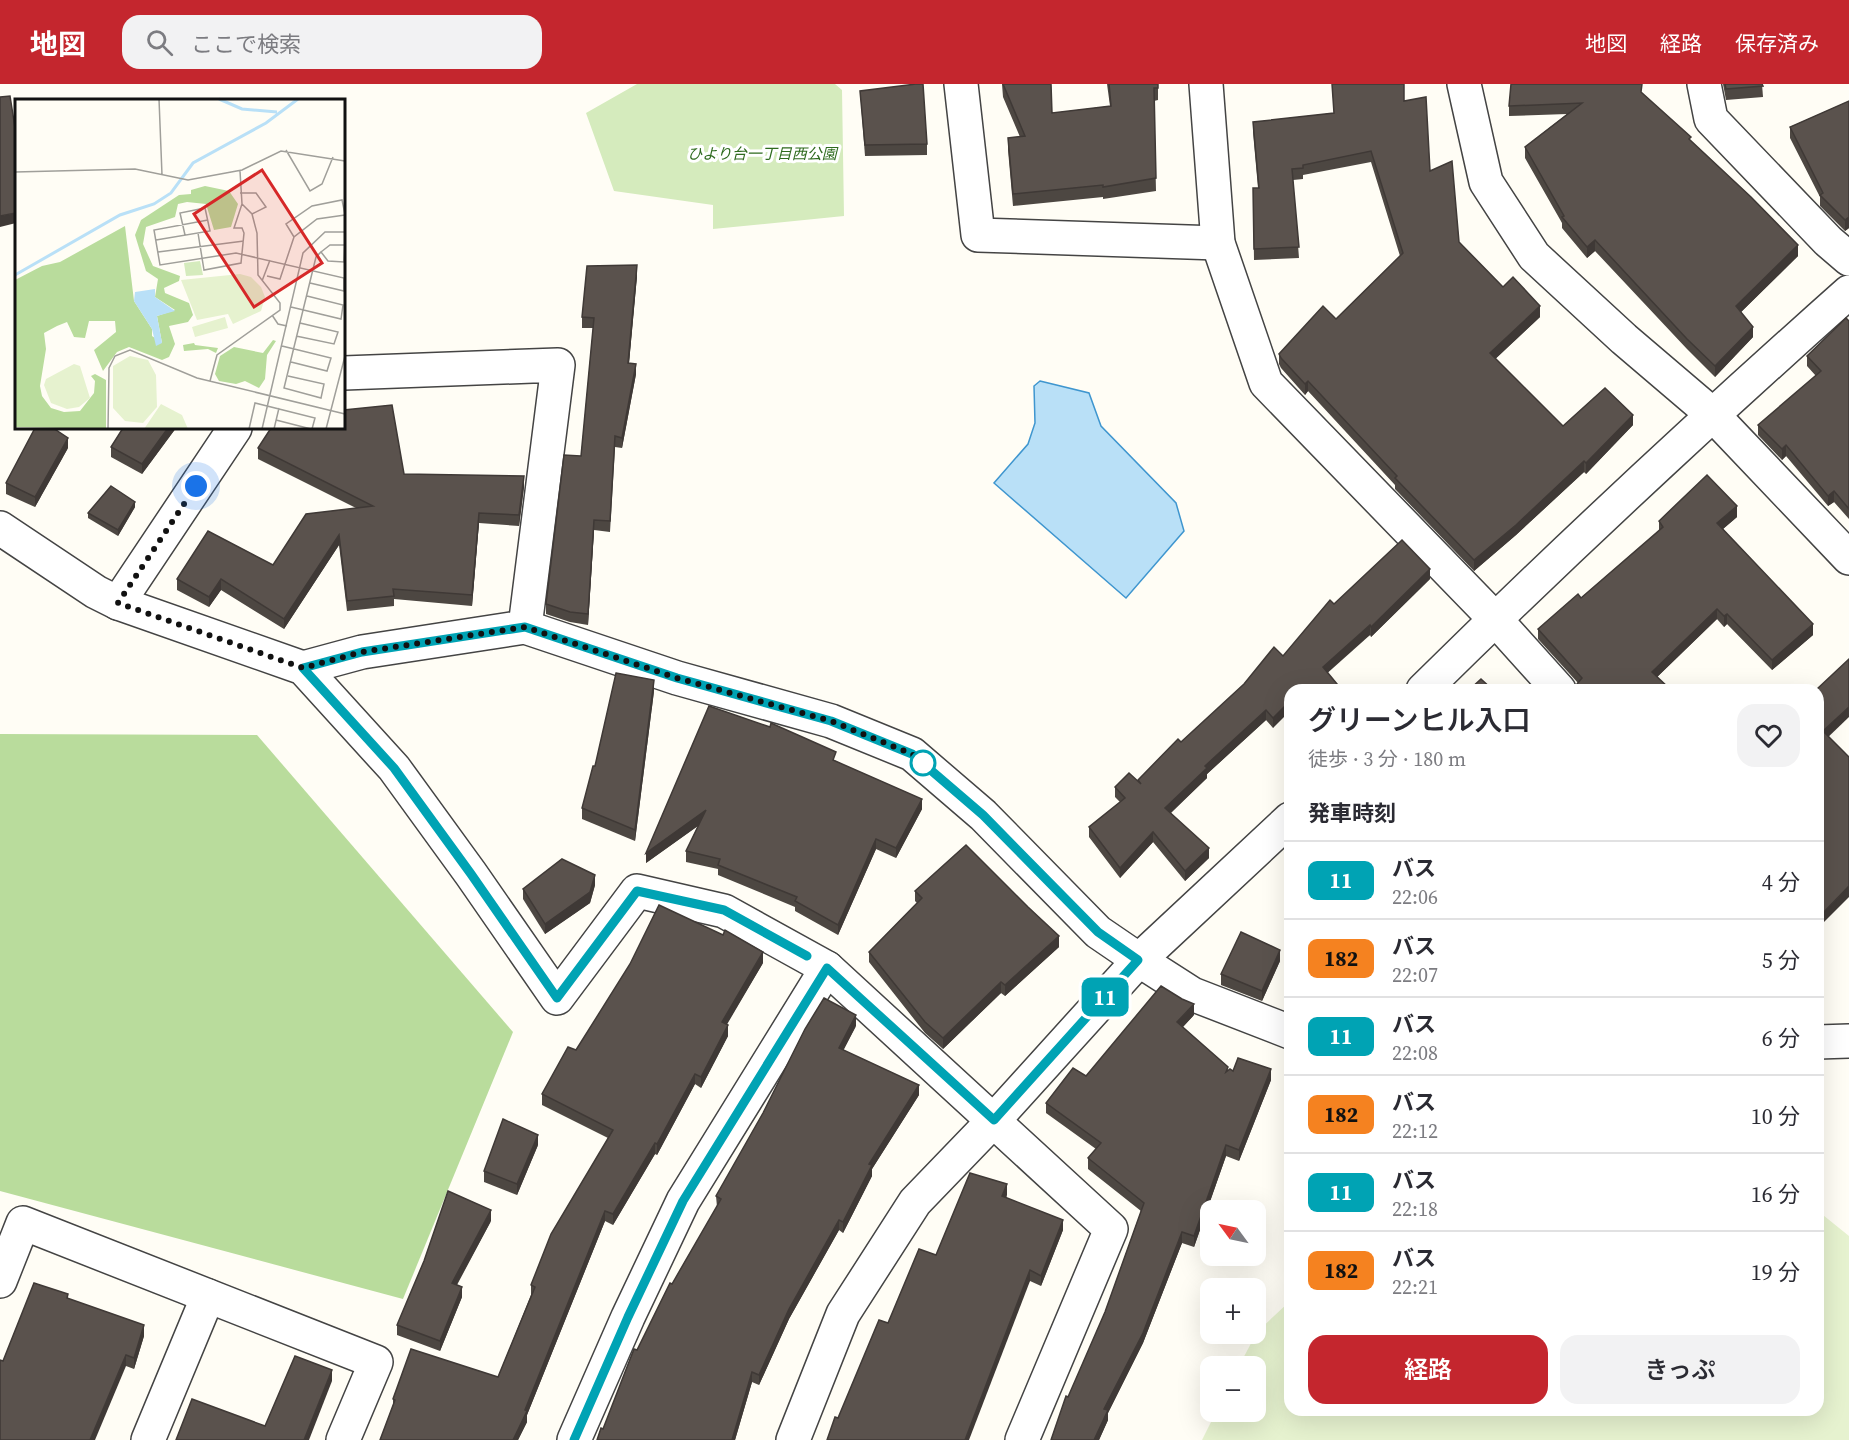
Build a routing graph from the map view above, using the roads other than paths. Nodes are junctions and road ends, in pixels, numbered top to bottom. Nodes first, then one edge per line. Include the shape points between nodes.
1 (961, 84) edge
2 (1206, 84) edge
3 (1464, 84) edge
4 (1704, 84) edge
5 (1218, 243) junction
6 (1849, 259) edge
7 (1849, 291) edge
8 (345, 373) edge
9 (1712, 414) junction
10 (234, 429) edge
11 (0, 528) edge
12 (1849, 558) edge
13 (118, 603) junction
14 (1495, 619) junction
15 (525, 627) junction
16 (303, 668) junction
17 (1429, 684) edge
18 (1553, 684) edge
19 (1284, 825) edge
20 (1138, 960) junction
21 (827, 968) junction
22 (1284, 1030) edge
23 (1849, 1041) edge
24 (1824, 1042) edge
25 (994, 1120) junction
26 (0, 1281) edge
27 (208, 1296) junction
28 (148, 1440) edge
29 (343, 1440) edge
30 (574, 1440) edge
31 (793, 1440) edge
32 (1022, 1440) edge

1 - 5 street via 978,235
2 - 5 street
3 - 9 street via 1486,182 1534,256
4 - 6 street via 1711,119 1828,242
5 - 14 street via 1266,383
7 - 9 street
8 - 15 street via 558,365
9 - 12 street
9 - 14 street
10 - 13 street
11 - 13 street
13 - 16 street
14 - 17 street
14 - 18 street
15 - 16 street via 362,652
15 - 20 street via 677,678 831,721 912,754 983,815 1098,932
16 - 21 street via 394,768 557,998 637,891 724,910
19 - 20 street
20 - 22 street via 1192,994
20 - 25 street
21 - 25 street
21 - 30 street via 683,1201
23 - 24 street
25 - 31 street via 915,1202 843,1314
25 - 32 street via 1111,1229
26 - 27 street via 23,1223
27 - 28 street
27 - 29 street via 376,1362

